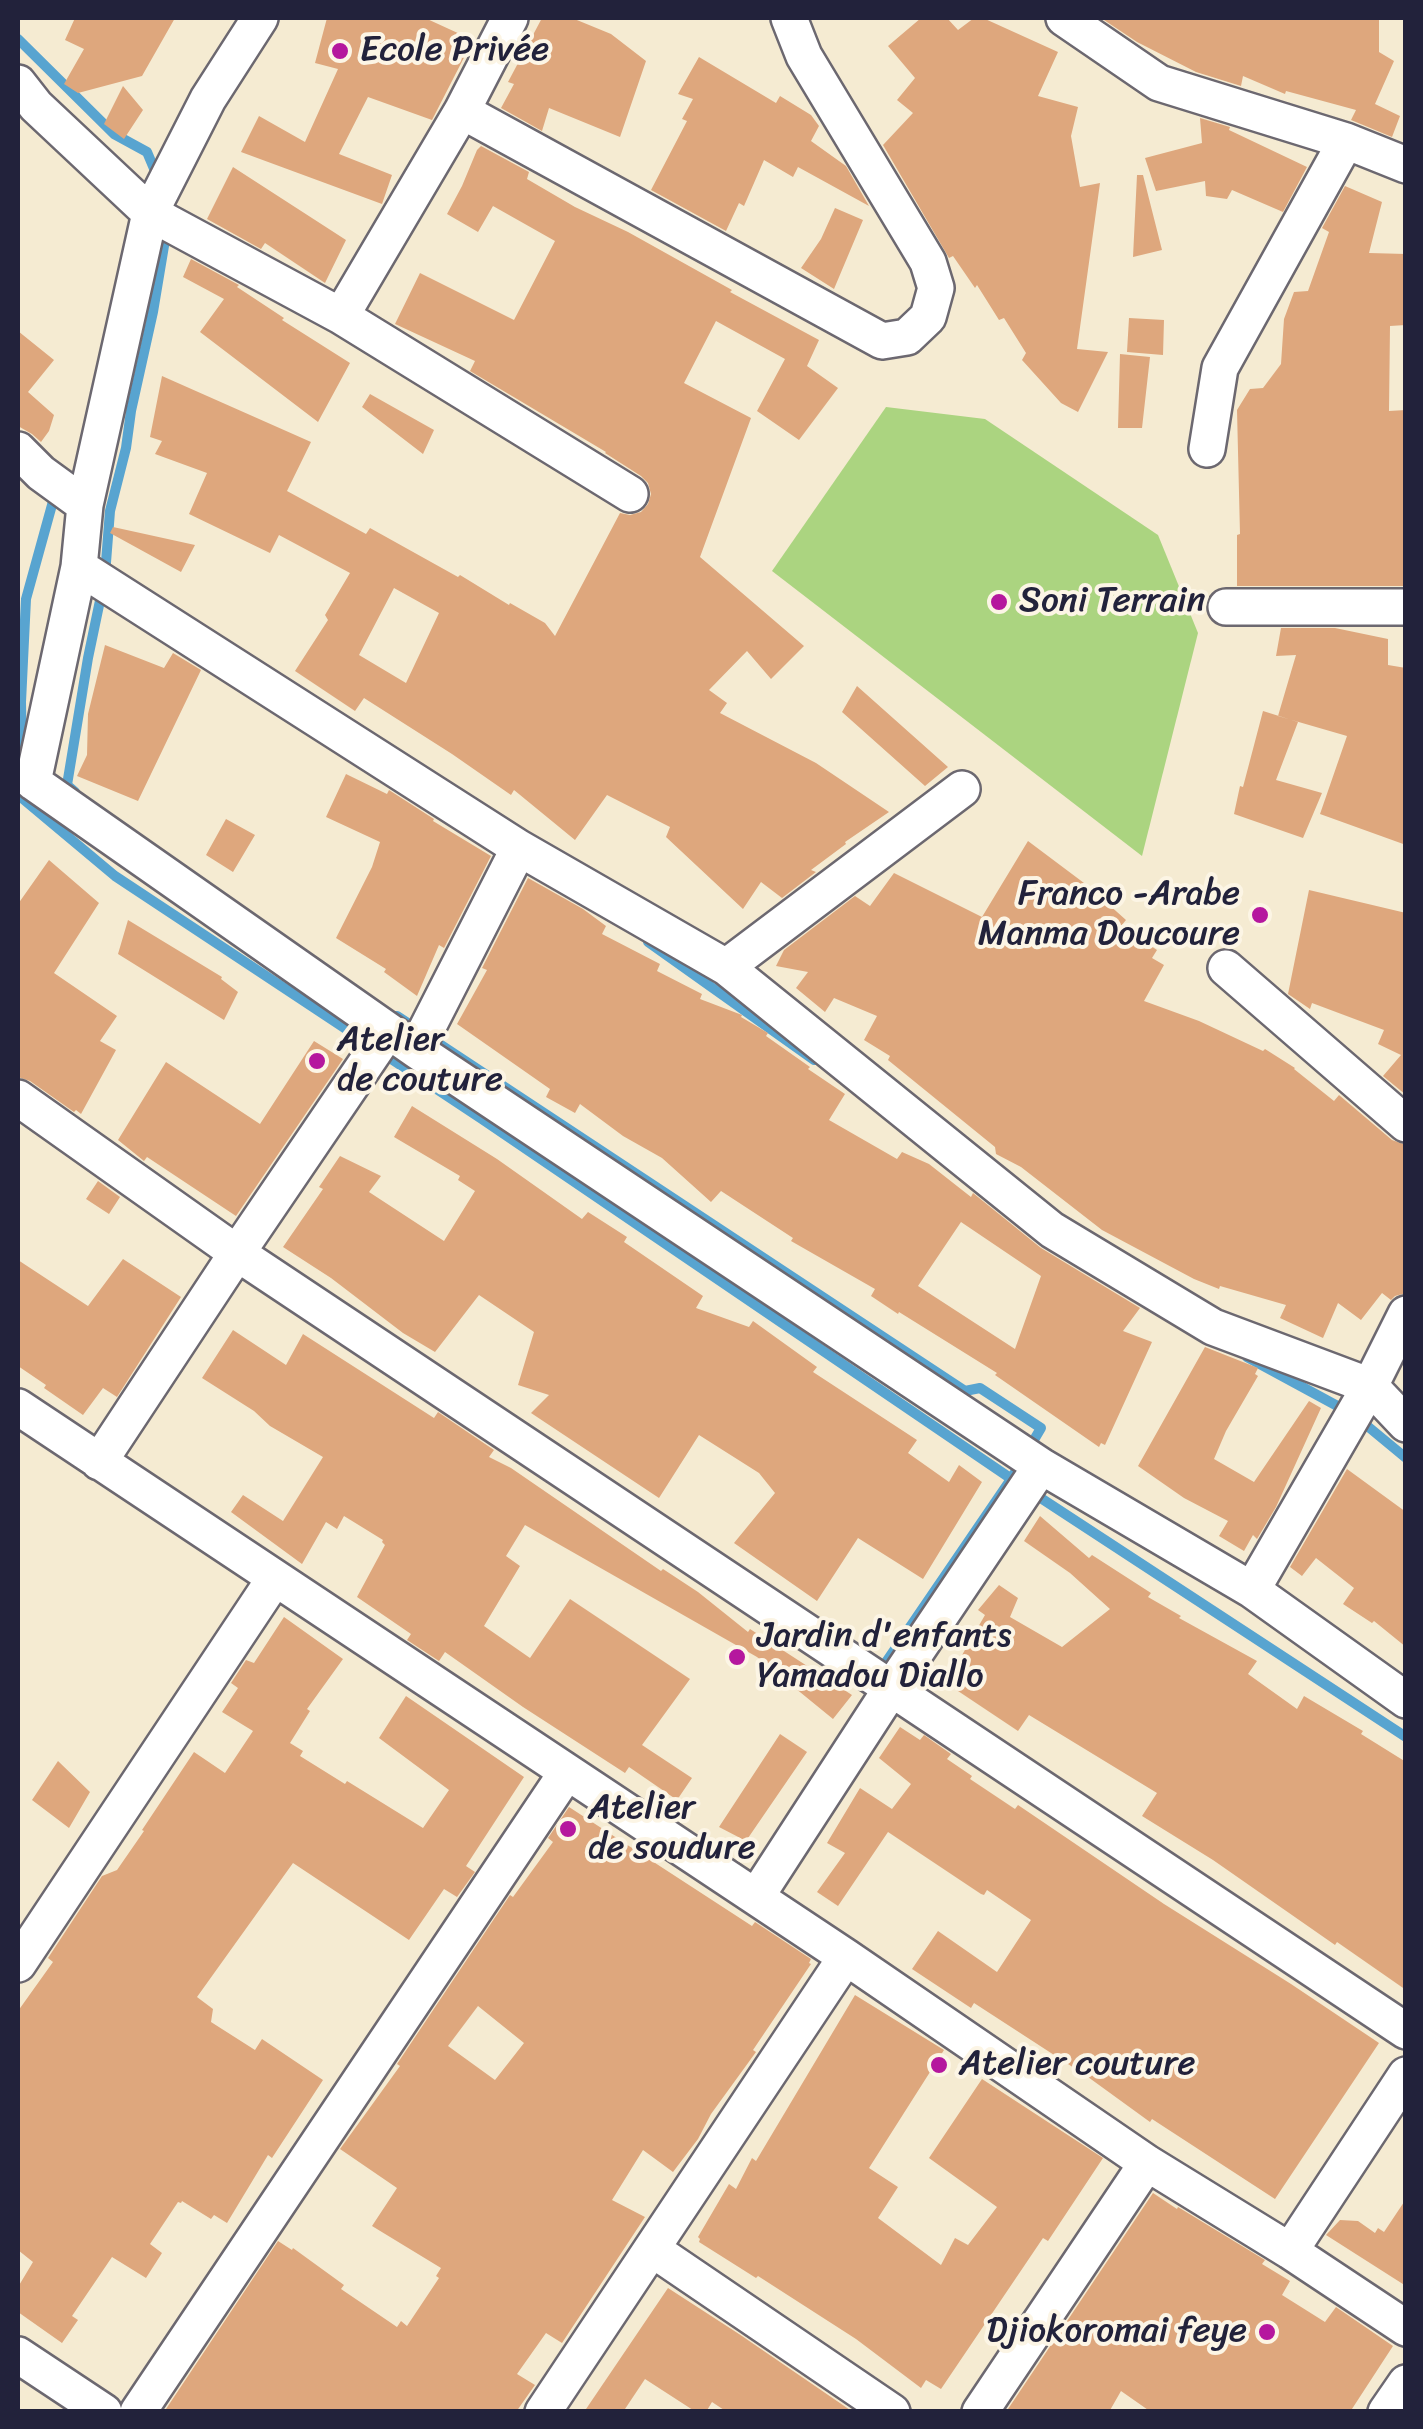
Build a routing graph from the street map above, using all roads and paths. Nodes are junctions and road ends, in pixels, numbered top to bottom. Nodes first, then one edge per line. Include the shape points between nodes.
1 (260, 18) edge
2 (510, 18) edge
3 (789, 18) edge
4 (1064, 18) edge
5 (18, 83) edge
6 (462, 112) junction
7 (1346, 141) junction
8 (1406, 165) edge
9 (150, 213) junction
10 (341, 316) junction
11 (1207, 448) dead end
12 (18, 450) edge
13 (630, 494) dead end
14 (85, 505) junction
15 (79, 567) junction
16 (1406, 606) edge
17 (1226, 608) dead end
18 (25, 785) edge
19 (962, 790) dead end
20 (520, 848) junction
21 (726, 967) junction
22 (1226, 968) dead end
23 (402, 1040) junction
24 (18, 1098) edge
25 (1406, 1124) edge
26 (236, 1253) junction
27 (1406, 1314) edge
28 (1370, 1386) junction
29 (18, 1408) edge
30 (1406, 1424) edge
31 (100, 1462) junction
32 (1041, 1466) junction
33 (275, 1578) junction
34 (1252, 1590) junction
35 (892, 1689) junction
36 (1406, 1700) edge
37 (567, 1772) junction
38 (756, 1897) junction
39 (846, 1957) junction
40 (18, 1964) edge
41 (1406, 2032) edge
42 (1406, 2075) edge
43 (1147, 2163) junction
44 (652, 2249) junction
45 (1290, 2251) junction
46 (1406, 2328) edge
47 (18, 2355) edge
48 (1406, 2382) edge
49 (104, 2412) edge
50 (138, 2412) edge
51 (543, 2412) edge
52 (892, 2412) edge
53 (980, 2412) edge
54 (1386, 2412) edge

1 - 9 street via 208,99
2 - 6 street
3 - 6 street via 804,56 928,262 936,288 928,317 907,336 882,341
4 - 7 street via 1159,83
5 - 9 street
6 - 10 street
7 - 8 street
7 - 11 street via 1220,368
9 - 10 street
9 - 14 street
10 - 13 street
12 - 14 street
14 - 15 street
15 - 18 street
15 - 20 street
16 - 17 street
18 - 23 street
19 - 21 street
20 - 21 street
20 - 23 street
21 - 28 street via 1052,1230 1213,1327
22 - 25 street
23 - 26 street
23 - 32 street
24 - 26 street
26 - 31 street
26 - 35 street
27 - 28 street
28 - 30 street
28 - 34 street
29 - 31 street
31 - 33 street
32 - 34 street
32 - 35 street
33 - 37 street
33 - 40 street
34 - 36 street
35 - 38 street
35 - 41 street
37 - 38 street
37 - 50 street
38 - 39 street
39 - 43 street
39 - 44 street
42 - 45 street
43 - 45 street
43 - 53 street
44 - 51 street
44 - 52 street
45 - 46 street
47 - 49 street
48 - 54 street

